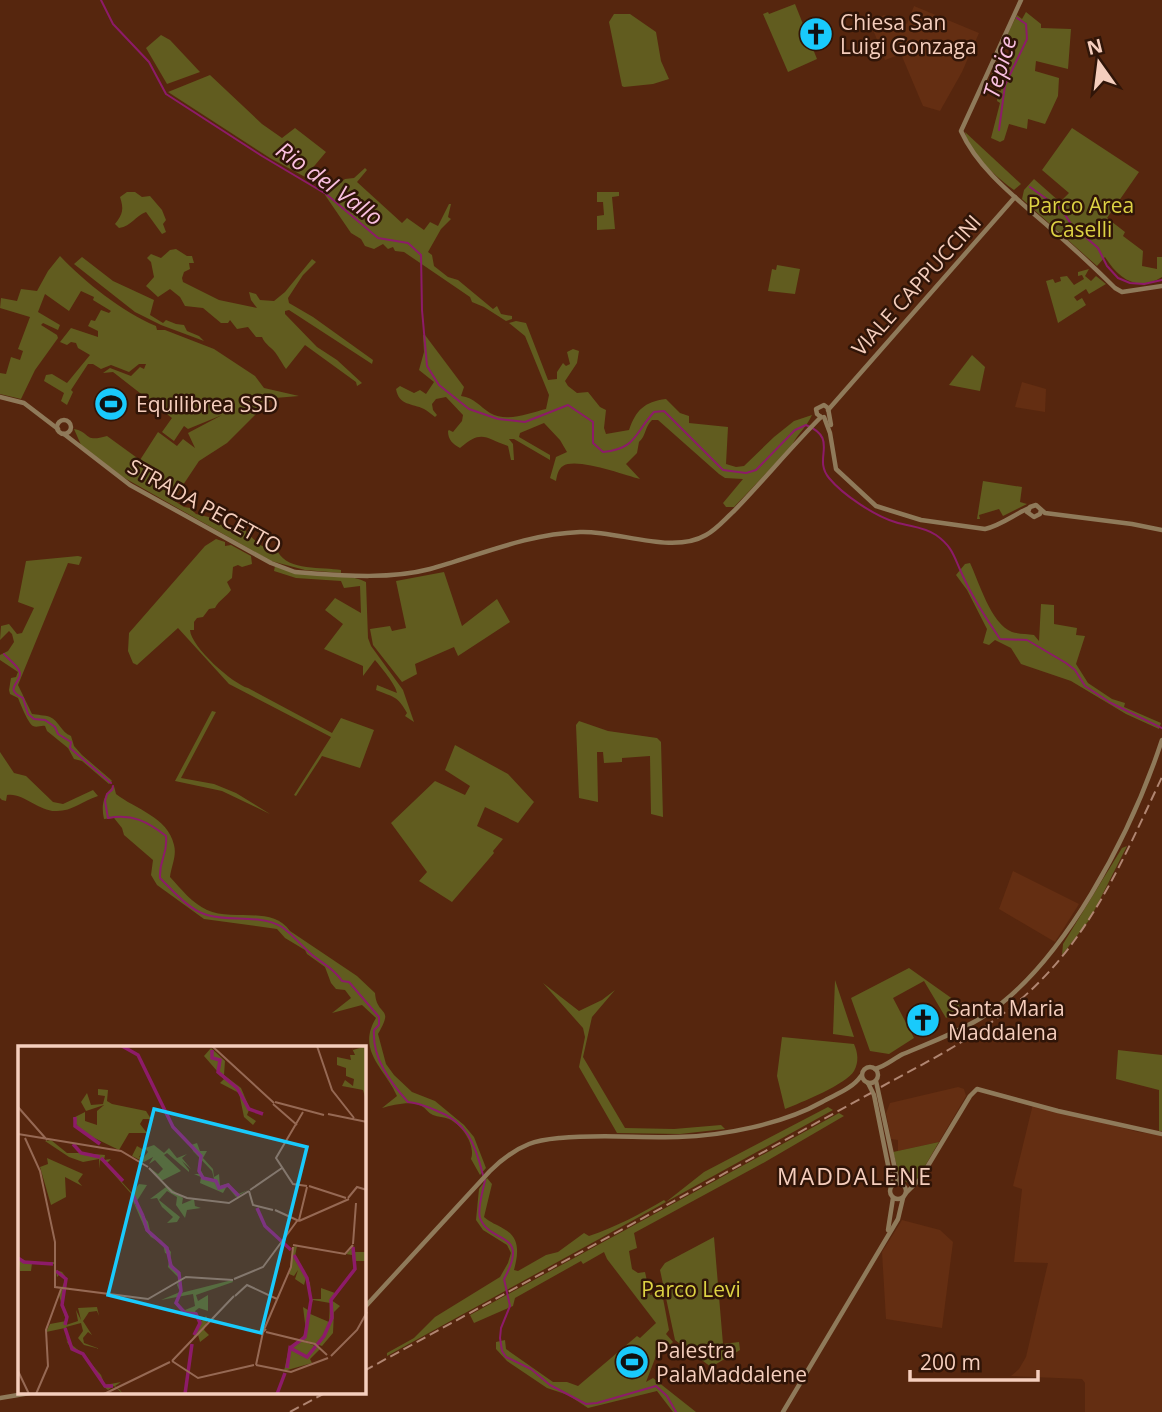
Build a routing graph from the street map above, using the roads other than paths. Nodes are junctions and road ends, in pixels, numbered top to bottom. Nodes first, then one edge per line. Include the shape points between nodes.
1 (1021, 0) edge
2 (1015, 197) junction
3 (1162, 286) edge
4 (841, 394) junction
5 (0, 397) edge
6 (824, 405) junction
7 (820, 417) junction
8 (44, 418) junction
9 (60, 422) junction
10 (58, 429) junction
11 (70, 429) junction
12 (64, 434) junction
13 (79, 446) junction
14 (1028, 510) junction
15 (1042, 512) junction
16 (1162, 530) edge
17 (529, 539) joint
18 (1162, 740) edge
19 (876, 1072) junction
20 (861, 1076) junction
21 (876, 1081) junction
22 (867, 1083) junction
23 (854, 1084) junction
24 (1162, 1134) edge
25 (895, 1184) junction
26 (904, 1186) junction
27 (915, 1186) junction
28 (905, 1195) junction
29 (893, 1198) junction
30 (887, 1234) junction
31 (366, 1306) edge
32 (24, 1394) edge
33 (0, 1398) edge
34 (782, 1412) edge

1 - 2 main road via 961,131 979,161
2 - 3 main road via 1115,288 1122,292
2 - 4 main road, VIALE CAPPUCCINI
4 - 6 main road, VIALE CAPPUCCINI
4 - 7 main road, VIALE CAPPUCCINI
5 - 8 main road, STRADA PECETTO via 24,403
6 - 7 main road
6 - 7 main road, VIALE CAPPUCCINI via 818,406
7 - 14 main road via 830,433 836,469 876,506 915,518 990,528
7 - 17 main road, VIALE CAPPUCCINI via 762,483 704,537 675,542 580,531
8 - 9 main road, STRADA PECETTO
8 - 10 main road, STRADA PECETTO
9 - 10 main road
9 - 11 main road, STRADA PECETTO via 68,422
10 - 12 main road, STRADA PECETTO
11 - 12 main road
11 - 13 main road, STRADA PECETTO
12 - 13 main road, STRADA PECETTO
13 - 17 main road, STRADA PECETTO via 130,485 295,572 410,573
14 - 15 main road via 1036,505
14 - 15 main road via 1034,517
15 - 16 main road
18 - 19 main road via 1126,830 1070,926 1038,968 981,1018
19 - 20 main road via 866,1068
19 - 21 main road
20 - 22 main road
20 - 23 main road
21 - 22 main road
21 - 25 main road
22 - 23 main road
22 - 25 main road via 874,1095
23 - 31 main road via 808,1109 754,1127 681,1138 598,1135 536,1141 507,1156 484,1177
24 - 27 main road via 977,1089
25 - 26 main road
25 - 29 main road via 890,1191
26 - 27 main road
26 - 28 main road
27 - 28 main road
28 - 29 main road
28 - 30 main road
29 - 30 main road
30 - 34 main road
32 - 33 main road

